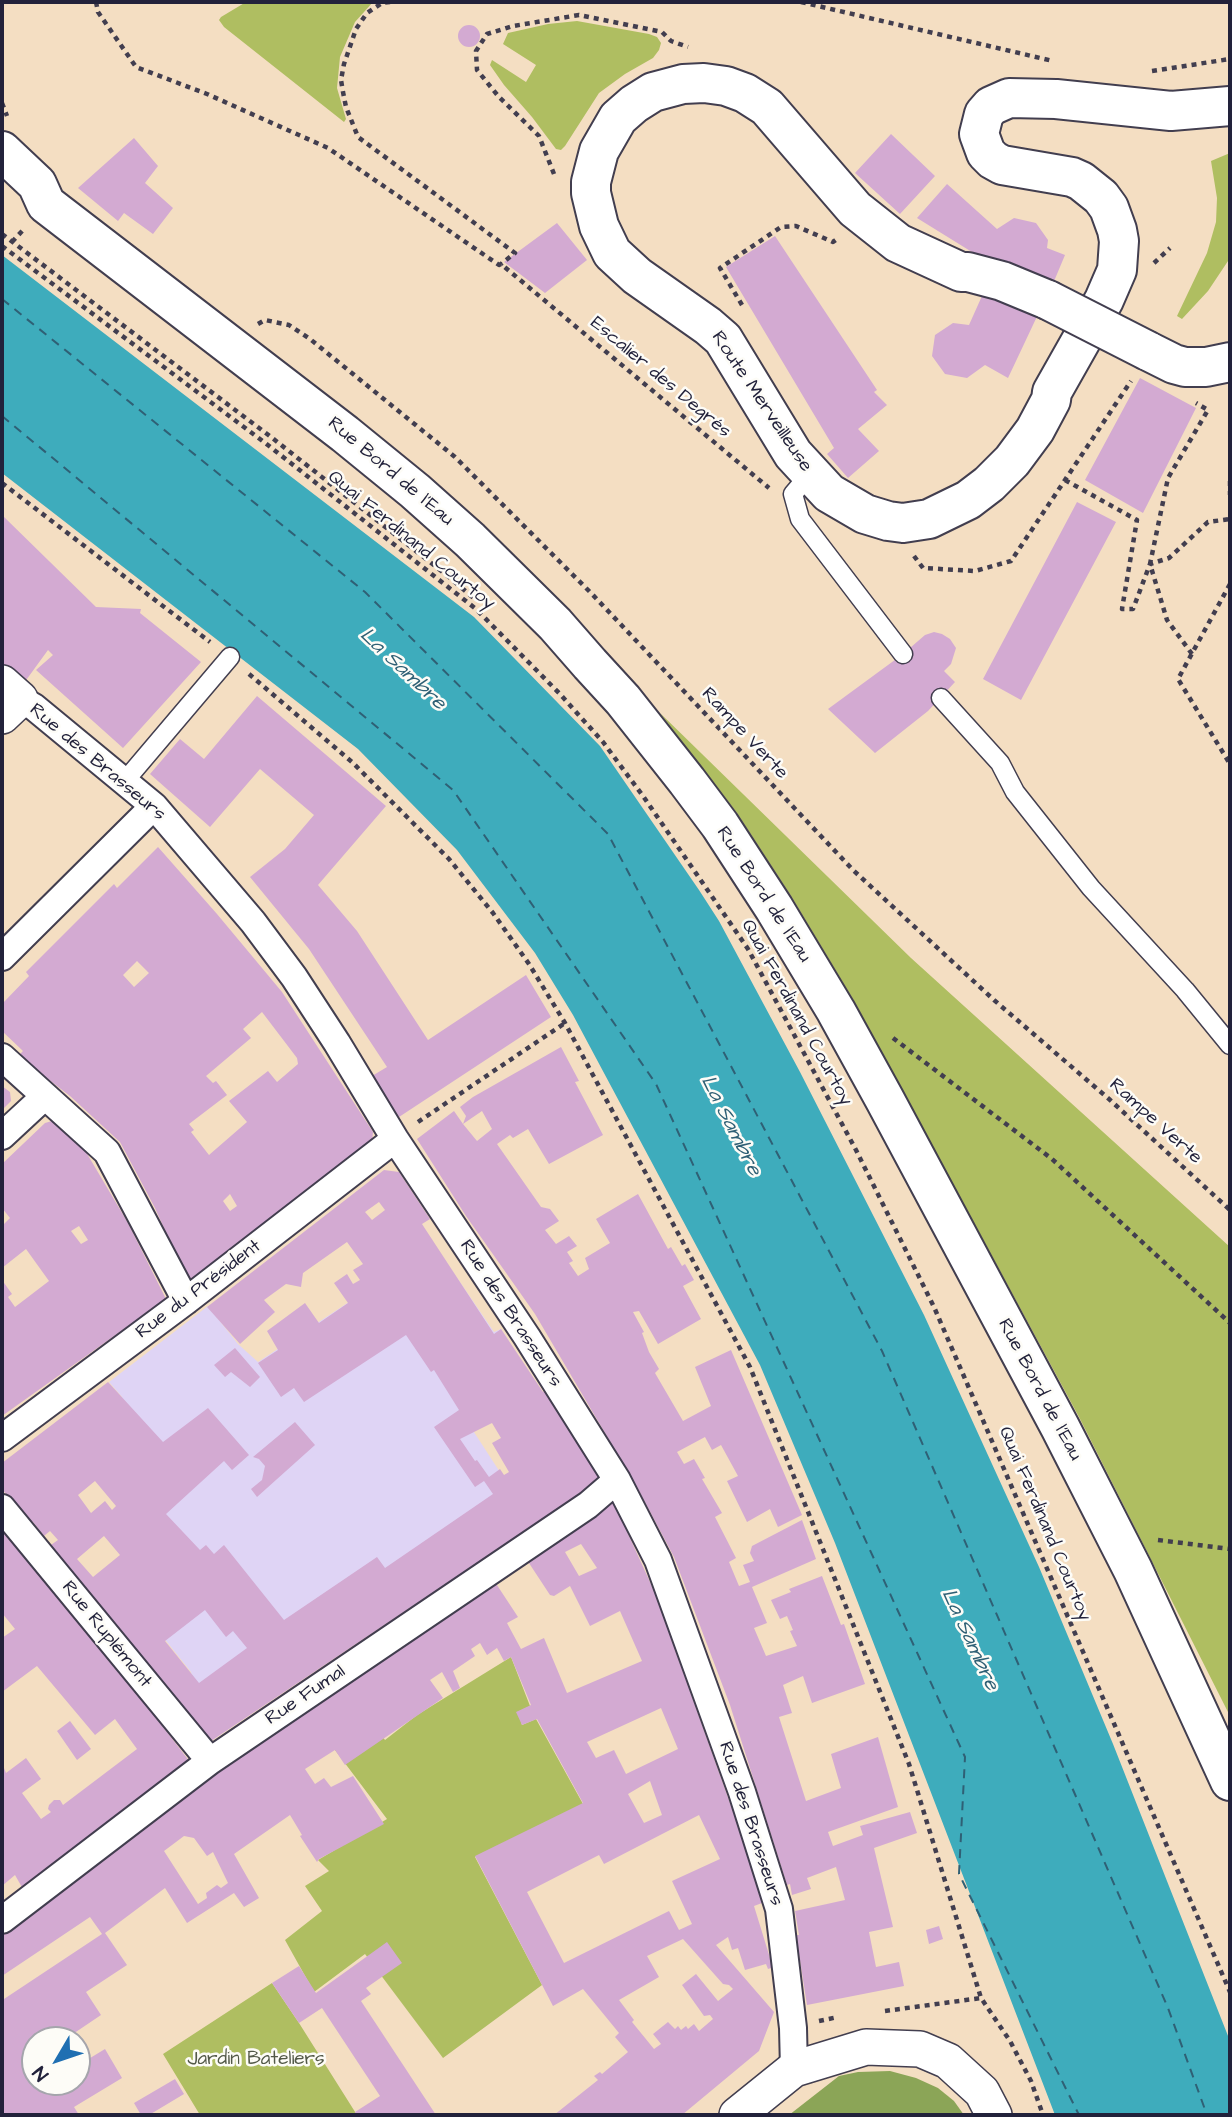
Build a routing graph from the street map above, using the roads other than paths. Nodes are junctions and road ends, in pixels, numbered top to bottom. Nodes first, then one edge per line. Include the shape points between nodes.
1 (1230, 106) edge
2 (2, 151) edge
3 (2, 180) edge
4 (46, 204) junction
5 (1230, 362) edge
6 (810, 474) junction
7 (903, 654) dead end
8 (230, 657) road end
9 (941, 698) dead end
10 (8, 699) edge
11 (124, 782) junction
12 (154, 806) junction
13 (2, 957) edge
14 (1230, 1045) edge
15 (2, 1058) edge
16 (44, 1097) junction
17 (2, 1136) edge
18 (395, 1139) junction
19 (186, 1301) junction
20 (2, 1438) edge
21 (617, 1480) junction
22 (2, 1508) edge
23 (210, 1761) junction
24 (1230, 1781) edge
25 (2, 1920) edge
26 (794, 2069) junction
27 (737, 2115) edge
28 (994, 2115) edge

1 - 6 main road, Route Merveilleuse via 1171,111 1016,98 990,106 980,124 985,153 1002,165 1081,181 1109,208 1118,230 1117,270 1104,300 1040,420 1012,461 968,500 918,521 888,522 853,509
2 - 4 main road, Rue Bord de l'Eau via 37,184
3 - 4 main road, Rue Bord de l'Eau via 27,201
4 - 24 main road, Rue Bord de l'Eau via 377,460 470,540 623,700 695,792 754,876 836,1011 1149,1602
5 - 6 main road, Route Merveilleuse, bridge via 1189,368 1174,365 1048,300 1002,281 961,272 898,243 855,209 774,113 745,93 716,84 683,84 653,92 618,118 599,151 591,188 604,239 628,269 723,340
6 - 7 lane via 793,494 800,519
8 - 11 lane
9 - 14 lane via 1000,763 1015,792 1091,888
10 - 11 street, Rue des Brasseurs via 34,707
11 - 12 street, Rue des Brasseurs
12 - 13 street
12 - 18 street, Rue des Brasseurs via 253,922 294,978
15 - 16 street
16 - 17 street
16 - 19 street via 107,1152
18 - 19 street, Rue du Président
18 - 21 street, Rue des Brasseurs
19 - 20 street, Rue du Président
21 - 23 street, Rue Fumal via 576,1513
21 - 26 street, Rue des Brasseurs via 659,1560 779,1909
22 - 23 street, Rue Ruplémont
23 - 25 street, Rue Fumal
26 - 27 street
26 - 28 street via 866,2047 920,2049 948,2061 982,2092

